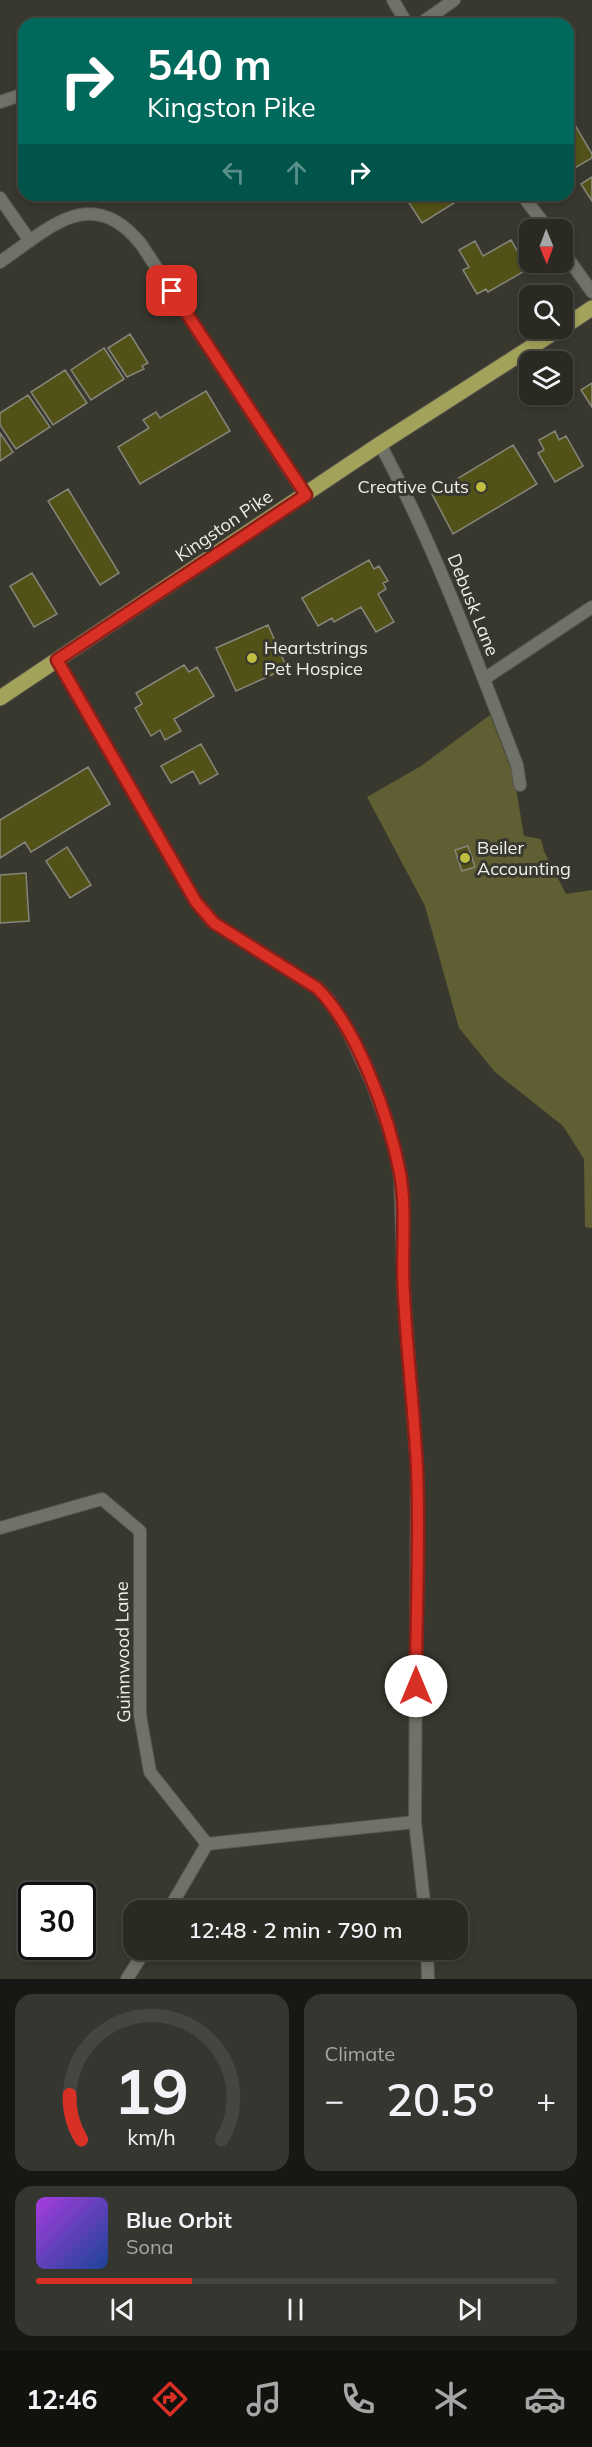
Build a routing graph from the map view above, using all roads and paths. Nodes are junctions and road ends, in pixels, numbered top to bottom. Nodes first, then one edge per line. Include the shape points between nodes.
1 (393, 0) edge
2 (454, 0) edge
3 (404, 18) edge
4 (428, 18) edge
5 (18, 96) edge
6 (0, 102) edge
7 (0, 198) edge
8 (527, 201) edge
9 (541, 219) edge
10 (30, 241) junction
11 (0, 262) edge
12 (573, 265) edge
13 (592, 292) edge
14 (592, 308) edge
15 (573, 321) edge
16 (545, 339) edge
17 (380, 444) junction
18 (306, 495) junction
19 (592, 607) edge
20 (57, 660) junction
21 (484, 679) junction
22 (0, 698) edge
23 (520, 785) dead end
24 (0, 1528) edge
25 (415, 1822) junction
26 (207, 1844) junction
27 (174, 1900) edge
28 (424, 1900) edge
29 (139, 1960) edge
30 (427, 1960) edge
31 (127, 1979) edge
32 (428, 1979) edge

1 - 3 street
2 - 4 street
5 - 6 street
7 - 10 street
8 - 9 street
10 - 11 street
10 - 18 street via 74,214 97,213 131,231
12 - 13 street
14 - 15 main road, Kingston Pike
16 - 17 main road, Kingston Pike
17 - 18 main road, Kingston Pike
17 - 21 street, Debusk Lane via 414,508
18 - 20 main road, Kingston Pike
19 - 21 street
20 - 22 main road, Kingston Pike
20 - 25 street via 196,902 214,923 317,988 329,1000 371,1081 391,1135 400,1175 417,1468
21 - 23 street, Debusk Lane via 517,765
24 - 26 street, Guinnwood Lane via 102,1499 140,1531 140,1714 150,1772
25 - 26 street
25 - 28 street
26 - 27 street
29 - 31 street
30 - 32 street

